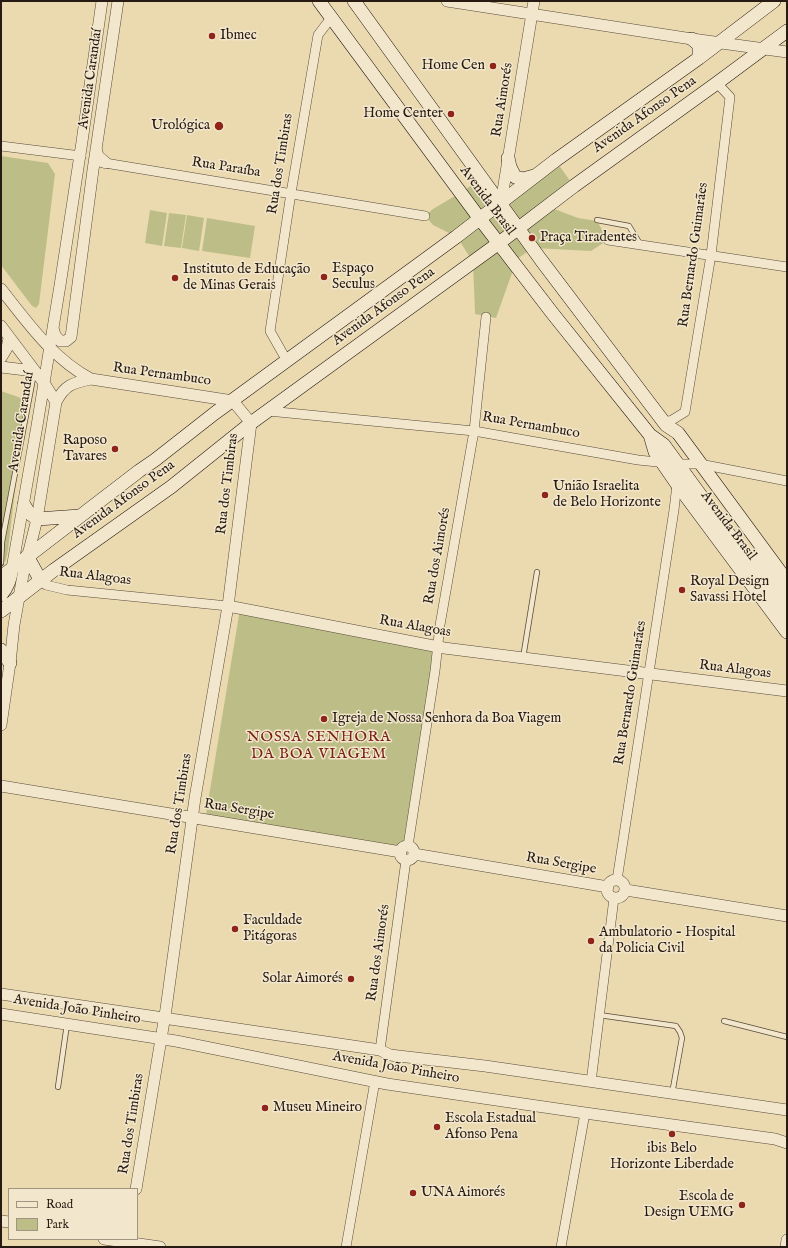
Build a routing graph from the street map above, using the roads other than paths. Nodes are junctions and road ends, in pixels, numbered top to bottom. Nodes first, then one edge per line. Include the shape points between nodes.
1 (102, 1) edge
2 (118, 1) edge
3 (320, 1) edge
4 (447, 1) edge
5 (534, 1) edge
6 (774, 1) edge
7 (355, 2) edge
8 (532, 14) junction
9 (332, 18) junction
10 (787, 31) edge
11 (692, 38) junction
12 (722, 42) junction
13 (764, 48) junction
14 (787, 52) edge
15 (700, 58) junction
16 (717, 83) junction
17 (1, 146) edge
18 (96, 148) junction
19 (80, 158) junction
20 (508, 158) junction
21 (94, 161) junction
22 (106, 163) junction
23 (535, 175) junction
24 (291, 193) junction
25 (501, 203) junction
26 (425, 216) dead end
27 (480, 219) junction
28 (597, 220) dead end
29 (518, 227) junction
30 (608, 240) dead end
31 (499, 243) junction
32 (640, 244) junction
33 (711, 255) junction
34 (787, 267) edge
35 (1, 289) edge
36 (486, 317) dead end
37 (1, 326) edge
38 (53, 328) junction
39 (9, 338) junction
40 (49, 347) junction
41 (1, 358) edge
42 (287, 362) junction
43 (1, 367) edge
44 (34, 371) junction
45 (90, 379) junction
46 (44, 383) junction
47 (233, 401) junction
48 (56, 402) junction
49 (268, 411) junction
50 (251, 423) junction
51 (665, 423) junction
52 (474, 431) junction
53 (659, 449) junction
54 (663, 463) junction
55 (689, 464) junction
56 (787, 481) edge
57 (677, 484) junction
58 (692, 504) junction
59 (24, 505) junction
60 (674, 510) junction
61 (80, 516) junction
62 (36, 518) junction
63 (27, 556) junction
64 (7, 566) edge
65 (536, 572) dead end
66 (1, 577) edge
67 (41, 581) junction
68 (787, 581) edge
69 (1, 594) edge
70 (18, 598) junction
71 (787, 598) edge
72 (228, 606) junction
73 (1, 611) edge
74 (787, 614) edge
75 (787, 632) edge
76 (437, 647) junction
77 (1, 650) edge
78 (523, 658) junction
79 (10, 663) junction
80 (649, 674) junction
81 (787, 691) edge
82 (1, 725) edge
83 (1, 786) edge
84 (192, 818) junction
85 (407, 853) junction
86 (617, 880) junction
87 (608, 887) junction
88 (626, 890) junction
89 (614, 898) junction
90 (787, 916) edge
91 (1, 994) edge
92 (1, 1014) edge
93 (599, 1015) junction
94 (164, 1018) junction
95 (724, 1021) dead end
96 (67, 1024) junction
97 (787, 1037) edge
98 (161, 1038) junction
99 (380, 1050) junction
100 (375, 1081) junction
101 (591, 1082) junction
102 (58, 1088) dead end
103 (672, 1094) junction
104 (787, 1110) edge
105 (585, 1113) junction
106 (787, 1143) edge
107 (136, 1188) edge
108 (110, 1240) edge
109 (787, 1240) edge
110 (128, 1243) edge
111 (160, 1247) edge
112 (346, 1247) edge
113 (561, 1247) edge
114 (786, 1247) edge

1 - 19 street, Avenida Carandaí
2 - 18 street, Avenida Carandaí
3 - 9 main road, Avenida Brasil
4 - 8 street
5 - 8 street, Rua Aimorés
6 - 12 main road, Avenida Afonso Pena
7 - 25 main road, Avenida Brasil
8 - 11 street
8 - 20 street, Rua Aimorés
9 - 24 street, Rua dos Timbiras via 318,35
9 - 27 main road, Avenida Brasil
10 - 13 main road, Avenida Afonso Pena
11 - 12 street
11 - 15 main road via 699,45
12 - 13 street
12 - 15 main road, Avenida Afonso Pena
13 - 14 street
13 - 16 main road, Avenida Afonso Pena
15 - 23 main road, Avenida Afonso Pena
16 - 29 main road, Avenida Afonso Pena
16 - 33 street, Rua Bernardo Guimarães via 730,97
17 - 19 street
18 - 21 street, Avenida Carandaí
18 - 22 street via 98,156
19 - 21 street
19 - 38 street, Avenida Carandaí
20 - 23 main road via 515,176 523,179
20 - 25 street, Rua Aimorés
21 - 22 street, Rua Paraíba
21 - 38 street, Avenida Carandaí via 71,337 66,341 60,341
22 - 24 street, Rua Paraíba
23 - 25 main road, Avenida Afonso Pena
24 - 26 street, Rua Paraíba
24 - 42 street, Rua dos Timbiras via 270,331
25 - 27 main road, Avenida Afonso Pena
25 - 29 main road, Avenida Brasil
27 - 31 main road, Avenida Brasil
27 - 42 main road, Avenida Afonso Pena
28 - 32 lane via 629,226
29 - 31 main road, Avenida Afonso Pena
29 - 51 main road, Avenida Brasil
30 - 32 street
31 - 49 main road, Avenida Afonso Pena
31 - 53 main road, Avenida Brasil
32 - 33 street
33 - 34 street
33 - 51 street, Rua Bernardo Guimarães via 685,412
35 - 40 street, Rua Pernambuco
36 - 52 street, Rua dos Aimorés
37 - 39 street
38 - 40 street, Avenida Carandaí
39 - 41 street
39 - 44 street
40 - 45 street, Rua Pernambuco via 62,361
40 - 46 street, Avenida Carandaí
42 - 47 main road, Avenida Afonso Pena
43 - 44 street
44 - 46 street
44 - 64 lane via 2,542
45 - 47 street, Rua Pernambuco
45 - 48 street via 67,387
46 - 48 street
46 - 59 street, Avenida Carandaí
47 - 50 street
47 - 61 main road, Avenida Afonso Pena
48 - 62 street
49 - 50 main road, Avenida Afonso Pena
49 - 52 street, Rua Pernambuco
50 - 67 main road, Avenida Afonso Pena via 171,487
50 - 72 street, Rua dos Timbiras
51 - 53 main road, Avenida Brasil
51 - 55 main road, Avenida Brasil via 678,433
52 - 53 street, Rua Pernambuco
52 - 76 street, Rua dos Aimorés
53 - 54 main road, Avenida Brasil
53 - 55 main road, Avenida Brasil
54 - 55 street
54 - 57 main road, Avenida Brasil
55 - 56 street
55 - 68 main road, Avenida Brasil
55 - 71 main road, Avenida Brasil
55 - 74 main road, Avenida Brasil
57 - 58 main road, Avenida Brasil
57 - 60 street, Rua Bernardo Guimarães
58 - 60 street
58 - 75 main road, Avenida Brasil
59 - 62 main road via 29,514
59 - 64 street, Avenida Carandaí
60 - 80 street, Rua Bernardo Guimarães
61 - 62 main road
61 - 63 main road, Avenida Afonso Pena
62 - 63 street
63 - 64 main road, Avenida Afonso Pena
63 - 67 main road
63 - 70 street
64 - 66 main road, Avenida Afonso Pena
64 - 69 main road via 10,580
65 - 78 lane
67 - 70 main road, Avenida Afonso Pena
67 - 72 street, Rua Alagoas via 46,585 67,590
70 - 73 main road, Avenida Afonso Pena
70 - 79 street
72 - 76 street, Rua Alagoas
72 - 84 street, Rua dos Timbiras
76 - 78 street, Rua Alagoas
76 - 85 street, Rua dos Aimorés
77 - 79 main road
78 - 80 street, Rua Alagoas
79 - 82 street
80 - 81 street, Rua Alagoas
80 - 86 street, Rua Bernardo Guimarães
83 - 84 street, Rua Sergipe
84 - 85 street, Rua Sergipe
84 - 94 street, Rua dos Timbiras
85 - 87 street, Rua Sergipe
85 - 99 street, Rua dos Aimorés
86 - 87 street via 612,881
86 - 88 street via 623,883
87 - 89 street via 609,894
88 - 89 street via 621,897
88 - 90 street
89 - 93 street
91 - 94 street, Avenida João Pinheiro
92 - 96 street, Avenida João Pinheiro
93 - 101 street
93 - 103 lane via 676,1026 682,1038
94 - 98 street, Rua dos Timbiras
94 - 99 street, Avenida João Pinheiro
95 - 97 lane
96 - 98 street, Avenida João Pinheiro
96 - 102 lane
98 - 100 street, Avenida João Pinheiro
98 - 107 street, Rua dos Timbiras
99 - 101 street, Avenida João Pinheiro via 390,1055
100 - 105 street, Avenida João Pinheiro
100 - 112 street
101 - 103 street, Avenida João Pinheiro
103 - 104 street, Avenida João Pinheiro
105 - 106 street, Avenida João Pinheiro via 779,1139
105 - 113 street
108 - 110 street
109 - 114 street
110 - 111 street

